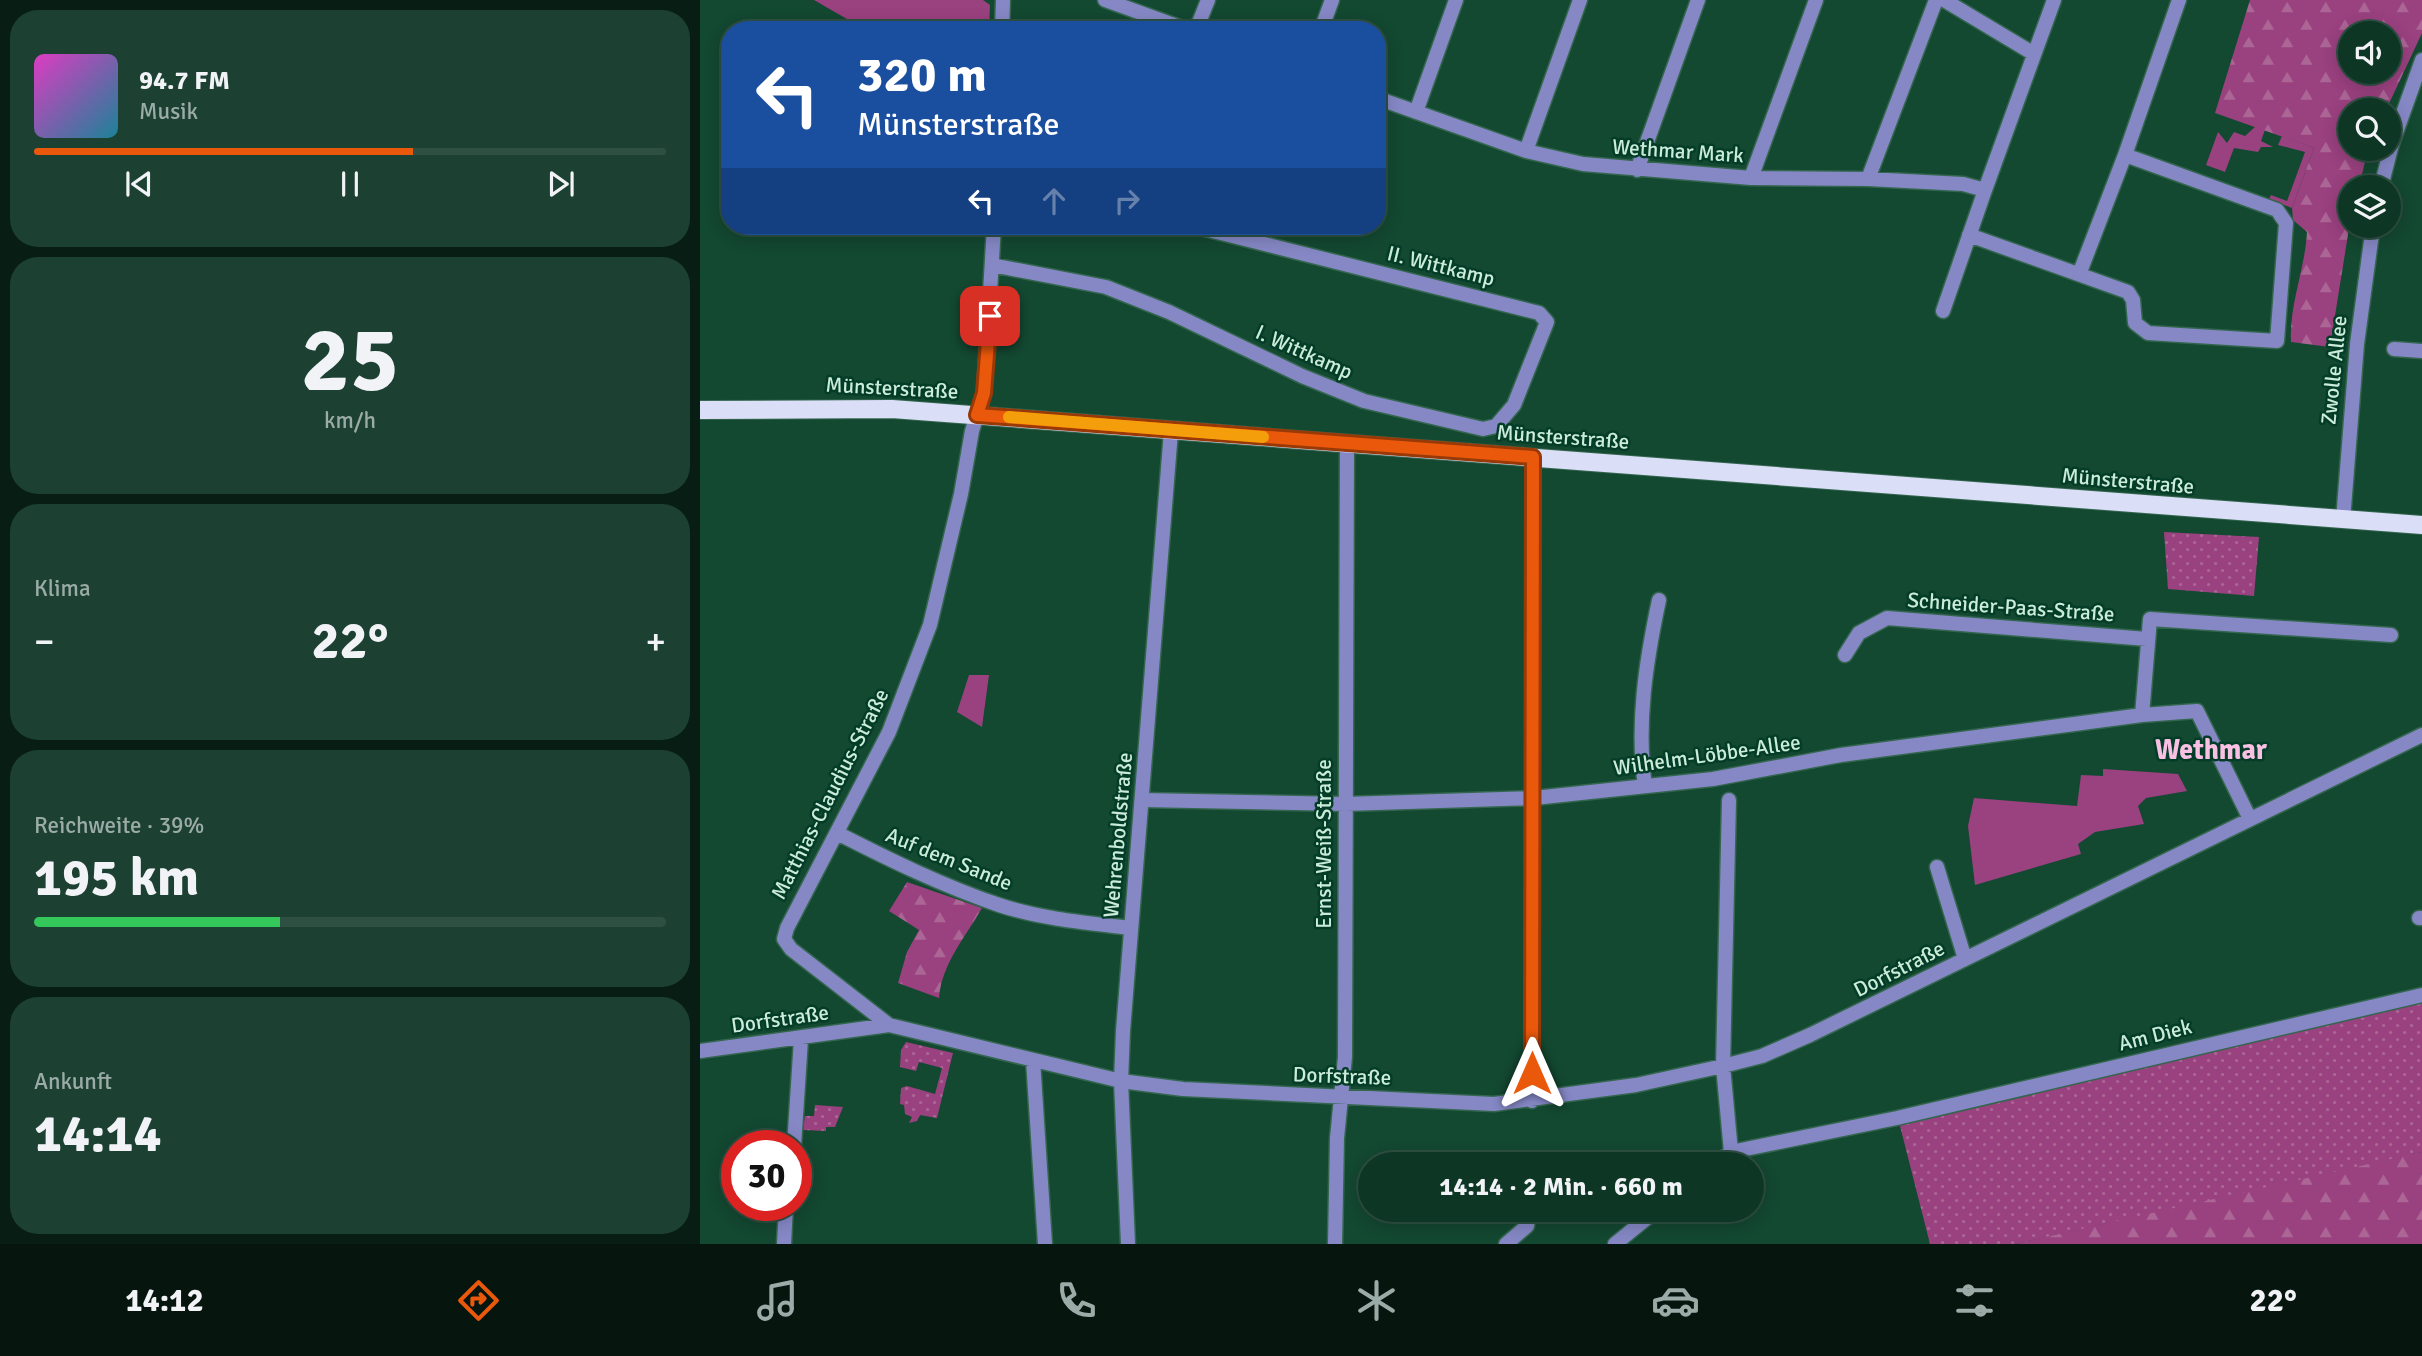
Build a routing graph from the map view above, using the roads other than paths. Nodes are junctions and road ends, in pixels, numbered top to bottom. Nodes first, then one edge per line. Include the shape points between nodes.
1 (1003, 0) edge
2 (1105, 0) edge
3 (1208, 0) edge
4 (1332, 0) edge
5 (1456, 0) edge
6 (1580, 0) edge
7 (1698, 0) edge
8 (1816, 0) edge
9 (1936, 0) edge
10 (1944, 0) edge
11 (2054, 0) edge
12 (2179, 0) edge
13 (1002, 21) edge
14 (1163, 21) edge
15 (1200, 21) edge
16 (1324, 21) edge
17 (2034, 54) junction
18 (2422, 60) edge
19 (1386, 101) edge
20 (1416, 112) junction
21 (1526, 151) junction
22 (2126, 155) junction
23 (1637, 170) junction
24 (2384, 175) edge
25 (1751, 178) junction
26 (1868, 179) junction
27 (1985, 190) junction
28 (1969, 234) junction
29 (994, 235) edge
30 (1229, 235) edge
31 (2371, 238) edge
32 (992, 265) junction
33 (2080, 272) junction
34 (1943, 311) dead end
35 (1546, 326) joint
36 (2394, 349) dead end
37 (2422, 351) edge
38 (700, 410) edge
39 (977, 415) junction
40 (1171, 430) junction
41 (1347, 444) junction
42 (1533, 457) junction
43 (2343, 520) junction
44 (2422, 525) edge
45 (1659, 600) dead end
46 (2392, 635) dead end
47 (2147, 639) junction
48 (1845, 655) dead end
49 (2142, 715) junction
50 (2422, 735) edge
51 (1645, 786) junction
52 (1534, 798) junction
53 (1142, 800) junction
54 (1729, 800) dead end
55 (1345, 804) junction
56 (2250, 819) junction
57 (837, 833) junction
58 (1937, 867) dead end
59 (1131, 928) junction
60 (1965, 959) junction
61 (2422, 995) edge
62 (888, 1025) junction
63 (801, 1039) junction
64 (700, 1051) edge
65 (1033, 1060) junction
66 (1723, 1066) junction
67 (1121, 1081) junction
68 (1341, 1096) junction
69 (1532, 1101) junction
70 (795, 1130) edge
71 (1731, 1152) joint
72 (785, 1221) edge
73 (1527, 1222) edge
74 (1642, 1222) edge
75 (784, 1244) edge
76 (1045, 1244) edge
77 (1128, 1244) edge
78 (1335, 1244) edge
79 (1506, 1244) edge
80 (1615, 1244) edge

1 - 13 street
2 - 14 street
3 - 15 street
4 - 16 street
5 - 20 street
6 - 21 street
7 - 23 street
8 - 25 street
9 - 26 street
10 - 17 street
11 - 17 street
12 - 22 street
17 - 27 street
18 - 24 street
19 - 20 street, Wethmar Mark
20 - 21 street, Wethmar Mark
21 - 23 street, Wethmar Mark
22 - 33 street
22 - 33 street via 2277,210 2286,223 2277,341 2148,333 2135,323 2128,292
23 - 25 street, Wethmar Mark
25 - 26 street, Wethmar Mark
26 - 27 street, Wethmar Mark via 1963,184
27 - 28 street
28 - 33 street
28 - 34 street
29 - 32 street, Matthias-Claudius-Straße
30 - 35 street, II. Wittkamp via 1539,313 1546,318
31 - 43 street, Zwolle Allee via 2353,378
32 - 35 street, I. Wittkamp via 1106,287 1364,401 1483,429 1496,426 1514,405
32 - 39 street, Matthias-Claudius-Straße via 984,393
36 - 37 street
38 - 39 main road, Münsterstraße via 880,408
39 - 40 main road, Münsterstraße
39 - 57 street, Matthias-Claudius-Straße via 917,663 890,732
40 - 41 main road, Münsterstraße
40 - 53 street, Wehrenboldstraße
41 - 42 main road, Münsterstraße
41 - 55 street, Ernst-Weiß-Straße
42 - 43 main road, Münsterstraße
42 - 52 street
43 - 44 main road, Münsterstraße
45 - 51 street via 1642,713 1640,752
46 - 47 street via 2150,619
47 - 48 street, Schneider-Paas-Straße via 1887,618 1859,633
47 - 49 street
49 - 51 street, Wilhelm-Löbbe-Allee
49 - 56 street, Wilhelm-Löbbe-Allee via 2197,711
50 - 56 street, Dorfstraße
51 - 52 street, Wilhelm-Löbbe-Allee
52 - 55 street, Wilhelm-Löbbe-Allee
52 - 69 street
53 - 55 street, Wilhelm-Löbbe-Allee
53 - 59 street, Wehrenboldstraße
54 - 66 street
55 - 68 street, Ernst-Weiß-Straße
56 - 60 street, Dorfstraße
57 - 59 street, Auf dem Sande via 910,870 1001,906
57 - 62 street, Matthias-Claudius-Straße via 784,939
58 - 60 street, Dorfstraße
59 - 67 street, Wehrenboldstraße
60 - 66 street, Dorfstraße via 1810,1035 1762,1056
61 - 71 street, Am Diek via 1898,1118
62 - 63 street, Dorfstraße
62 - 65 street, Dorfstraße
63 - 64 street, Dorfstraße
63 - 70 street
65 - 67 street, Dorfstraße
65 - 76 street
66 - 69 street, Dorfstraße
66 - 71 street
67 - 68 street, Dorfstraße via 1245,1094
67 - 77 street, Wehrenboldstraße
68 - 69 street, Dorfstraße via 1494,1104
68 - 78 street, Ernst-Weiß-Straße
72 - 75 street
73 - 79 street
74 - 80 street

